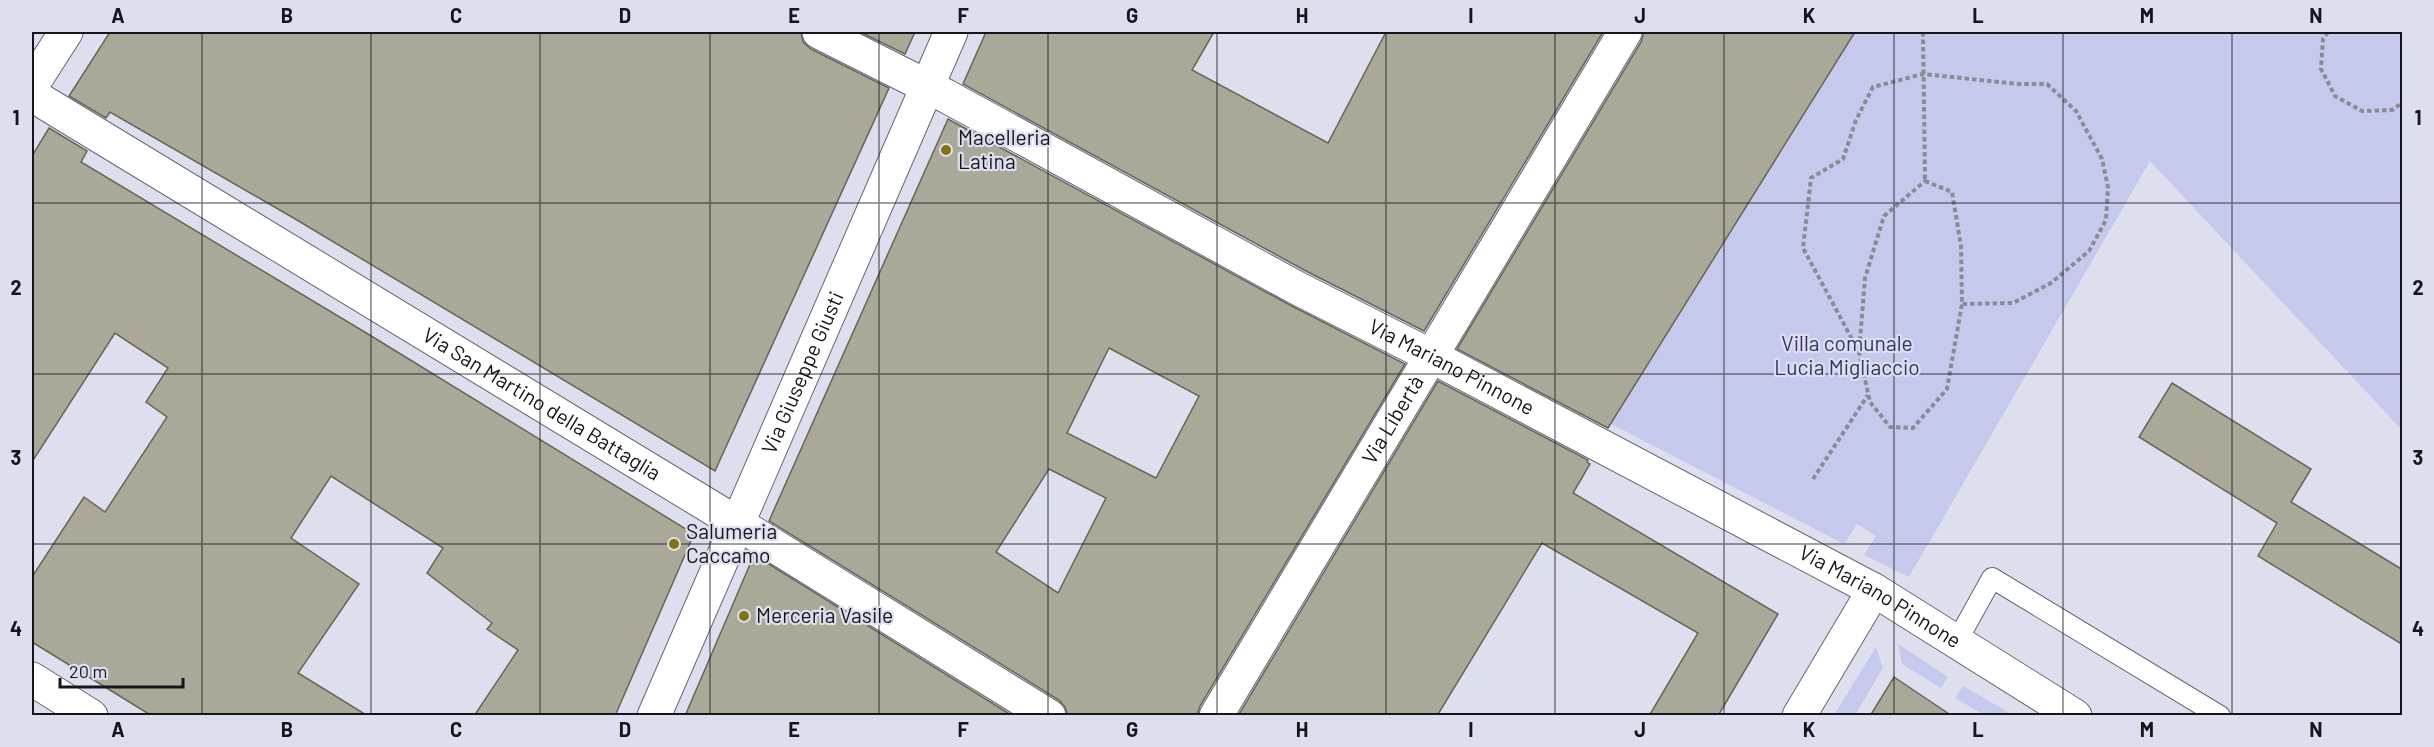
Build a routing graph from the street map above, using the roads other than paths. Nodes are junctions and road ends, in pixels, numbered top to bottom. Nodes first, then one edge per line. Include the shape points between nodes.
1 (66, 32) edge
2 (819, 32) edge
3 (951, 32) edge
4 (1625, 32) edge
5 (32, 85) edge
6 (927, 86) junction
7 (32, 95) edge
8 (1431, 356) junction
9 (737, 523) junction
10 (1874, 590) junction
11 (1957, 641) junction
12 (32, 679) edge
13 (92, 716) edge
14 (654, 716) edge
15 (1049, 716) edge
16 (1216, 716) edge
17 (1799, 716) edge
18 (2075, 716) edge
19 (2220, 716) edge

1 - 5 street
2 - 6 street, Via Mariano Pinnone
3 - 6 street, Via Giuseppe Giusti
4 - 8 street, Via Libertà
6 - 8 street, Via Mariano Pinnone via 1297,288
6 - 9 street, Via Giuseppe Giusti
7 - 9 street, Via San Martino della Battaglia
8 - 10 street, Via Mariano Pinnone
8 - 16 street, Via Libertà
9 - 14 street, Via Giuseppe Giusti
9 - 15 street, Via San Martino della Battaglia
10 - 11 street, Via Mariano Pinnone
10 - 17 street
11 - 18 street, Via Mariano Pinnone
11 - 19 lane via 1992,578
12 - 13 street

